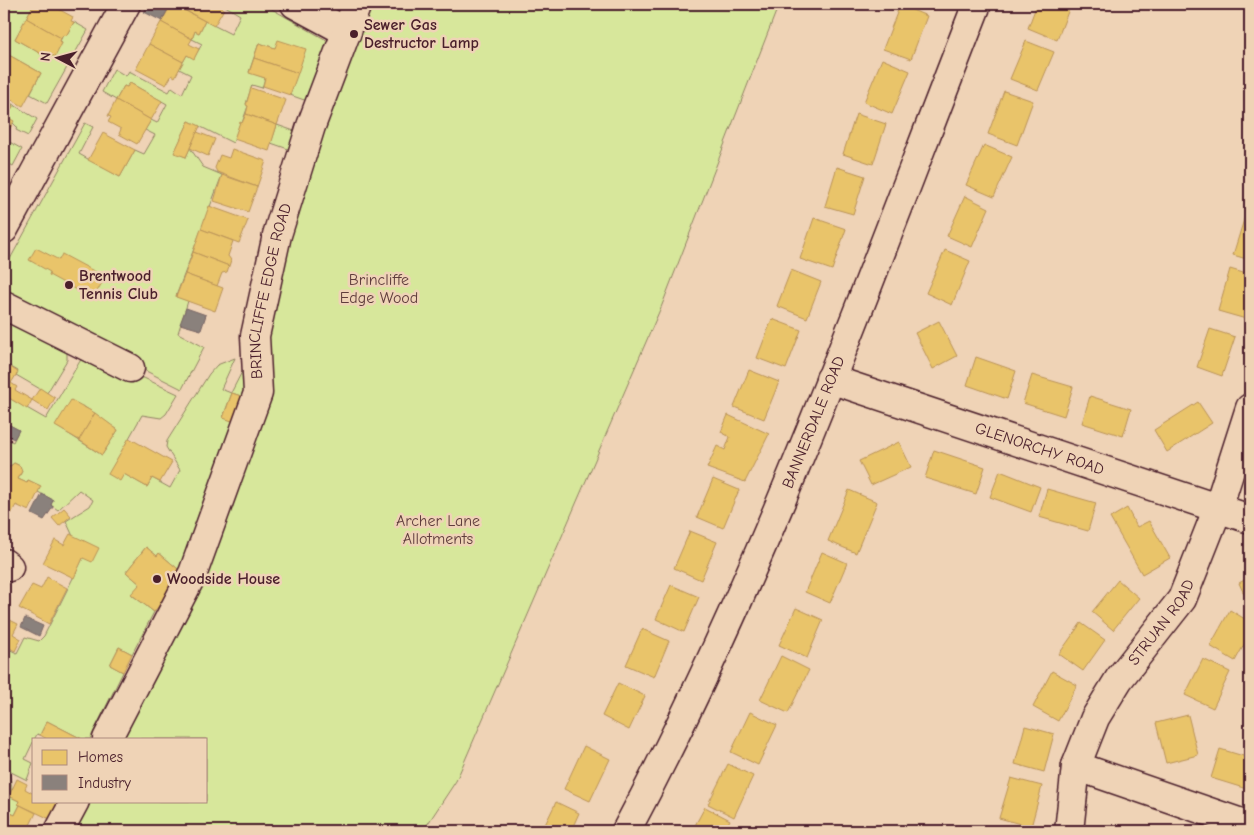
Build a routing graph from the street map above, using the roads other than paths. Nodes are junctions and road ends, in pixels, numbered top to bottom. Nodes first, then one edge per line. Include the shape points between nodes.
1 (126, 4) edge
2 (295, 4) edge
3 (357, 4) edge
4 (977, 4) edge
5 (347, 32) junction
6 (4, 229) edge
7 (4, 305) edge
8 (130, 368) dead end
9 (830, 379) junction
10 (1250, 408) edge
11 (1218, 508) junction
12 (1250, 519) edge
13 (108, 738) edge
14 (1076, 766) junction
15 (74, 802) edge
16 (1250, 826) edge
17 (59, 831) edge
18 (626, 831) edge
19 (1069, 831) edge

1 - 6 street
2 - 5 street
3 - 5 street, BRINCLIFFE EDGE ROAD
4 - 9 street, BANNERDALE ROAD
5 - 13 street, BRINCLIFFE EDGE ROAD via 311,126 277,235 255,336 258,393 193,573
7 - 8 street
9 - 11 street, GLENORCHY ROAD
9 - 18 street, BANNERDALE ROAD via 721,638 662,764
10 - 11 street, STRUAN ROAD
11 - 12 street, GLENORCHY ROAD
11 - 14 street, STRUAN ROAD via 1182,600 1119,679 1095,718
14 - 16 street
14 - 19 street, STRUAN ROAD
15 - 17 street

